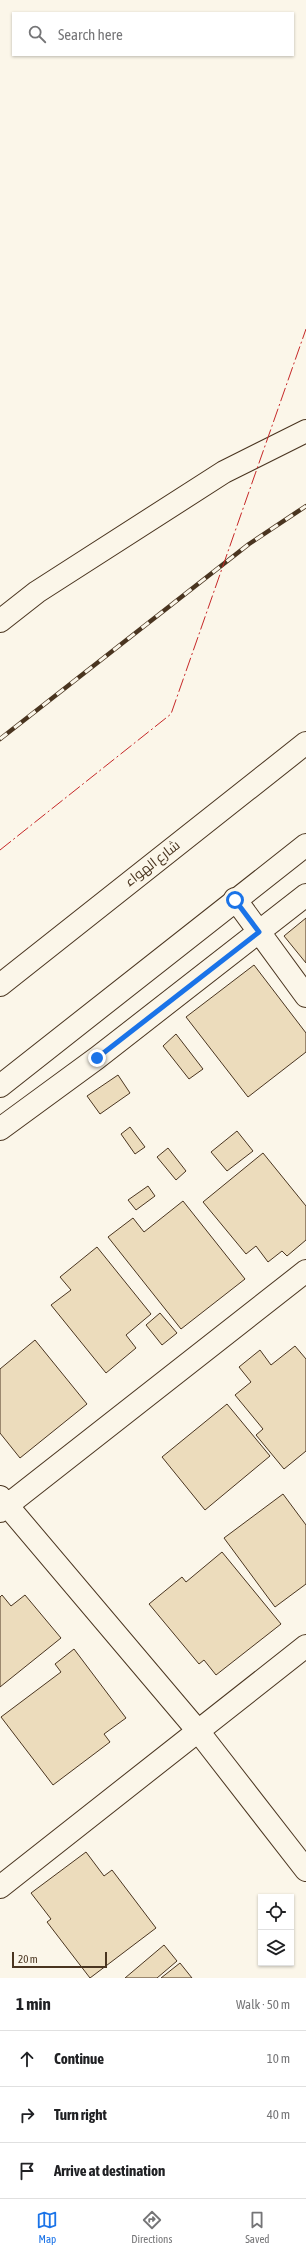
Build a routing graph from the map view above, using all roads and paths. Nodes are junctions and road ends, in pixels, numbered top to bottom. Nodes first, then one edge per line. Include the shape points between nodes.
1 (306, 432) edge
2 (0, 621) edge
3 (306, 742) edge
4 (306, 845) edge
5 (306, 895) edge
6 (235, 900) junction
7 (259, 932) junction
8 (0, 985) edge
9 (306, 996) edge
10 (0, 1086) edge
11 (0, 1129) edge
12 (306, 1271) edge
13 (2, 1505) edge
14 (306, 1646) edge
15 (198, 1731) junction
16 (306, 1870) edge
17 (0, 1887) edge

1 - 2 street via 218,476 44,588
3 - 8 street, شارع الهواء
4 - 6 street
5 - 7 street
6 - 7 street
6 - 10 street
7 - 9 street
7 - 11 street via 104,1054
12 - 13 street
13 - 15 street
14 - 15 street
15 - 16 street
15 - 17 street

